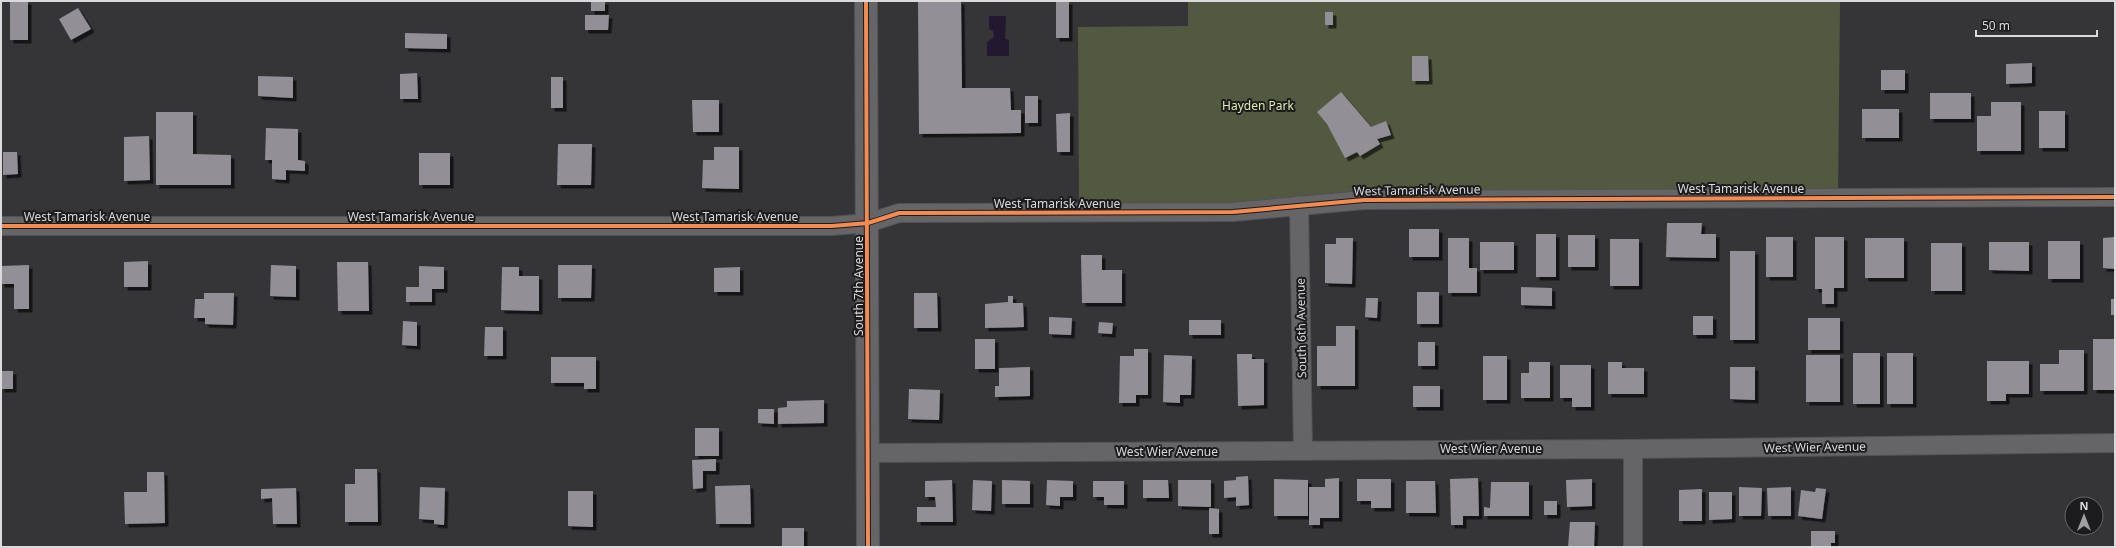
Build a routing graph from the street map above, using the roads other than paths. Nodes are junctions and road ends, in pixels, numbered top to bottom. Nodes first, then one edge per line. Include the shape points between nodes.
1 (866, 1) edge
2 (2115, 197) edge
3 (1299, 205) junction
4 (868, 223) junction
5 (1, 226) edge
6 (2115, 443) edge
7 (1633, 449) junction
8 (1303, 450) junction
9 (867, 452) junction
10 (868, 547) edge
11 (1634, 547) edge

1 - 4 main road, South 7th Avenue
2 - 3 street, West Tamarisk Avenue via 1364,200
3 - 4 street, West Tamarisk Avenue via 1233,212 899,213
3 - 8 street, South 6th Avenue
4 - 5 street, West Tamarisk Avenue via 759,227
4 - 9 main road, South 7th Avenue
6 - 7 street, West Wier Avenue
7 - 8 street, West Wier Avenue
7 - 11 street
8 - 9 street, West Wier Avenue
9 - 10 main road, South 7th Avenue

